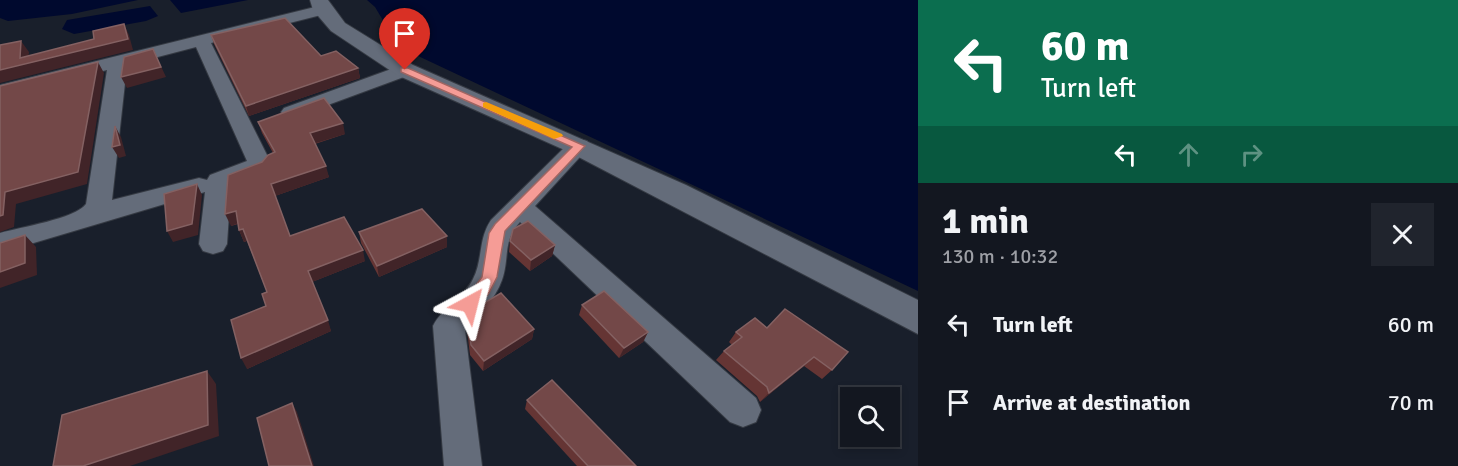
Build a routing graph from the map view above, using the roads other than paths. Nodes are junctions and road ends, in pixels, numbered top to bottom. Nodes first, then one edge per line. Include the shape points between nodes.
1 (321, 5) edge
2 (201, 39) junction
3 (118, 60) junction
4 (405, 70) junction
5 (0, 90) edge
6 (243, 130) junction
7 (579, 146) junction
8 (220, 180) junction
9 (521, 208) junction
10 (92, 215) junction
11 (0, 243) edge
12 (213, 244) dead end
13 (918, 318) edge
14 (743, 410) dead end
15 (463, 466) edge

1 - 2 street
1 - 4 street via 338,27
2 - 3 street
2 - 6 street
3 - 5 street
3 - 10 street via 103,194
4 - 6 street
4 - 7 street
6 - 8 street via 259,163
7 - 9 street
7 - 13 street
8 - 10 street
8 - 12 street
9 - 14 street
9 - 15 street via 496,233 484,289 449,326
10 - 11 street

